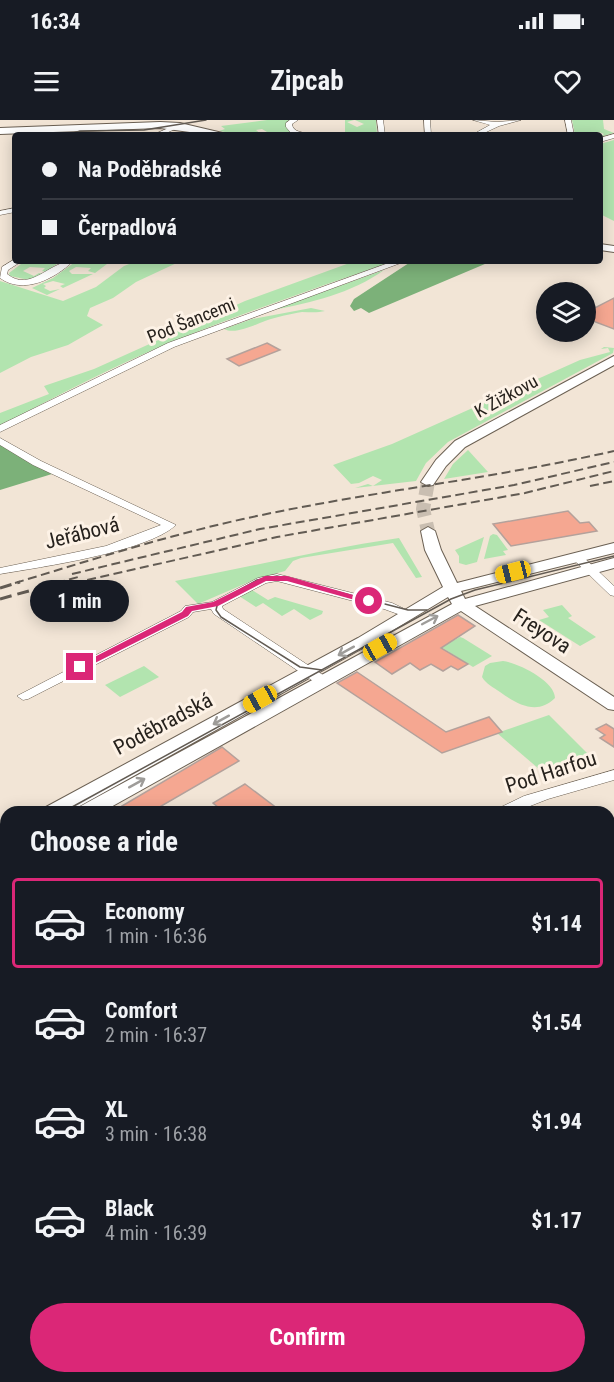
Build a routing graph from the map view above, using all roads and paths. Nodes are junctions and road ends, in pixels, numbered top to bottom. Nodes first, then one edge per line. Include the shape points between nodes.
1 (295, 120) edge
2 (476, 120) edge
3 (518, 120) edge
4 (497, 124) junction
5 (180, 125) edge
6 (46, 128) junction
7 (0, 131) edge
8 (212, 132) edge
9 (293, 132) edge
10 (480, 132) edge
11 (13, 264) edge
12 (65, 264) edge
13 (394, 264) edge
14 (614, 360) edge
15 (0, 429) edge
16 (0, 441) edge
17 (428, 482) tunnel mouth
18 (428, 531) tunnel mouth
19 (614, 548) edge
20 (577, 557) junction
21 (614, 563) edge
22 (590, 569) junction
23 (0, 571) edge
24 (451, 589) junction
25 (614, 592) edge
26 (462, 605) junction
27 (215, 606) junction
28 (409, 614) junction
29 (315, 676) junction
30 (23, 696) dead end
31 (614, 705) edge
32 (614, 775) edge
33 (65, 806) edge
34 (106, 806) edge
35 (515, 806) edge

1 - 9 street via 289,123
2 - 4 street
3 - 4 street
4 - 10 street
5 - 6 main road
5 - 6 main road
5 - 8 main road
6 - 7 main road
11 - 12 street via 2,275 27,282 46,278
13 - 15 street, Pod Šancemi via 171,345
14 - 17 main road, K Žižkovu via 460,444
16 - 23 street, Jeřábová via 37,463 170,525 97,552
18 - 24 main road
19 - 20 main road, Poděbradská
20 - 22 street
20 - 24 main road, Poděbradská
21 - 22 main road, Poděbradská
22 - 25 street
22 - 26 main road, Poděbradská
24 - 26 main road, Freyova
24 - 28 main road, Poděbradská
29 -> 26 main road, Poděbradská
26 - 31 main road, Freyova
27 - 28 street via 260,581 277,577
27 - 29 street
27 - 30 street via 189,609 42,693
28 -> 29 main road, Poděbradská
29 -> 33 main road, Poděbradská
34 -> 29 main road, Poděbradská
32 - 35 street, Pod Harfou via 538,795

